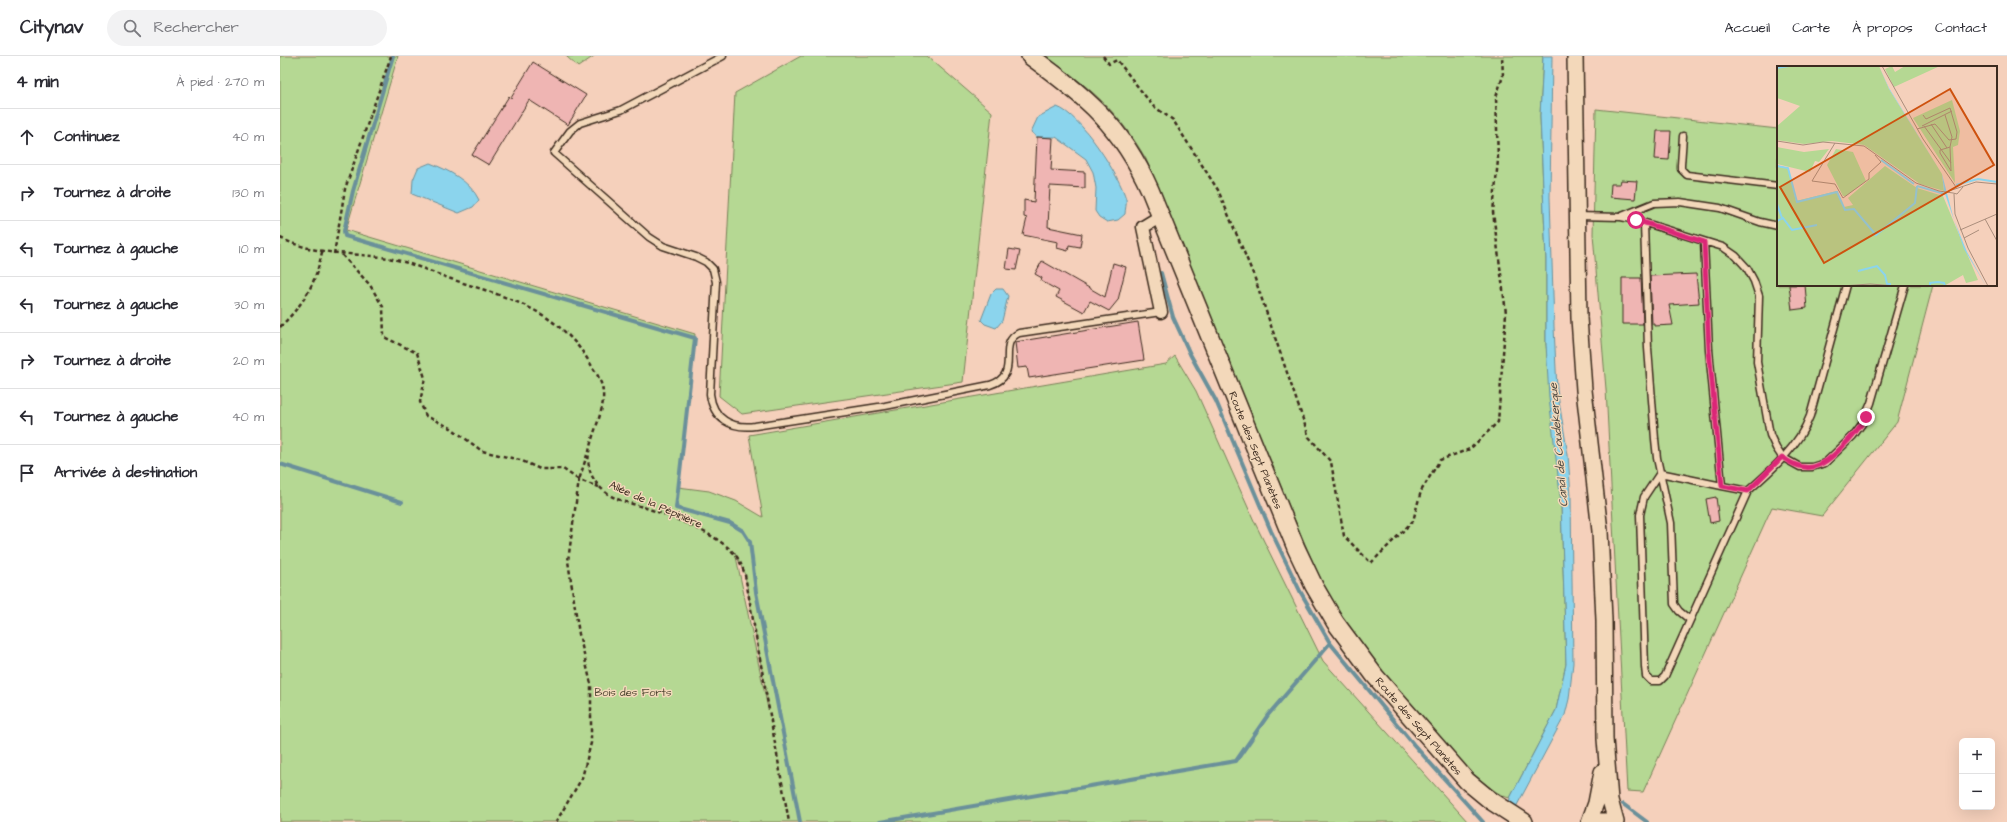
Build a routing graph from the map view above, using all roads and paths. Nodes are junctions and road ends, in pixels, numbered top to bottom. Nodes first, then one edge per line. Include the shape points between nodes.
1 (391, 56) edge
2 (723, 56) edge
3 (1030, 56) edge
4 (1103, 56) edge
5 (1502, 56) edge
6 (1575, 56) edge
7 (1683, 136) dead end
8 (1777, 186) edge
9 (1161, 216) junction
10 (1577, 216) junction
11 (1621, 217) junction
12 (1644, 223) junction
13 (1777, 226) edge
14 (280, 238) edge
15 (1704, 242) junction
16 (322, 252) junction
17 (334, 254) junction
18 (342, 254) junction
19 (1846, 286) edge
20 (1905, 286) edge
21 (1161, 312) joint
22 (280, 327) edge
23 (589, 449) junction
24 (1782, 457) junction
25 (1660, 473) junction
26 (578, 480) junction
27 (1722, 486) junction
28 (601, 488) junction
29 (1748, 491) junction
30 (1690, 620) junction
31 (1605, 739) junction
32 (1524, 821) edge
33 (556, 822) edge
34 (789, 822) edge
35 (1589, 822) edge
36 (1593, 822) edge
37 (1608, 822) edge
38 (1616, 822) edge

1 - 17 path via 345,189
2 - 21 lane via 620,110 576,126 554,153 649,237 670,249 702,259 713,269 716,282 710,394 714,410 725,422 736,426 755,426 885,406 990,385 998,382 1004,375 1008,367 1009,342 1019,333
3 - 9 main road, Route des Sept Planètes via 1085,97 1115,129 1140,168
4 - 5 path via 1109,64 1117,60 1153,106 1173,120 1218,190 1254,276 1309,437 1331,462 1344,536 1371,563 1414,521 1421,490 1440,460 1470,449 1498,422 1506,313 1493,212 1498,160 1496,97 1503,76
6 - 10 street
7 - 8 lane via 1681,165 1687,175
9 - 21 street via 1143,227
9 - 32 main road, Route des Sept Planètes via 1296,548 1321,599 1349,642 1387,690 1460,774 1497,805
10 - 11 lane
10 - 31 street via 1581,359 1602,555
11 - 12 lane
11 - 13 lane via 1654,203 1680,202 1720,208
12 - 15 lane
12 - 25 lane via 1648,348 1654,439
14 - 16 path, Allée de la Pépinière
15 - 24 lane via 1723,247 1736,256 1747,268 1757,288 1760,306 1756,347 1758,373 1770,435
15 - 27 lane via 1709,350
16 - 17 path, Allée de la Pépinière
16 - 22 path via 317,276 309,293 295,313
17 - 18 path, Allée de la Pépinière
18 - 23 path, Allée de la Pépinière via 397,260 523,303 556,323 584,353 601,386 603,398
18 - 26 path via 370,285 383,307 384,337 417,353 425,378 420,402 426,416 451,428 482,451 520,460 540,469 563,469
19 - 24 lane via 1810,416 1800,437
20 - 24 lane via 1871,403 1858,430 1835,455 1818,466 1800,467
23 - 26 path
23 - 28 path, Allée de la Pépinière via 590,468
24 - 29 lane
25 - 27 lane
25 - 30 lane via 1671,524 1674,604
25 - 30 lane via 1646,492 1640,515 1644,667 1648,679 1658,682 1665,676
26 - 28 path
26 - 33 path via 568,561 579,634 591,684 592,743 582,778
27 - 29 lane
28 - 34 path, Allée de la Pépinière via 611,495 688,525 723,544 738,558 745,575
29 - 30 lane
31 - 35 street via 1598,796
31 - 38 street via 1610,800
36 - 37 main road

